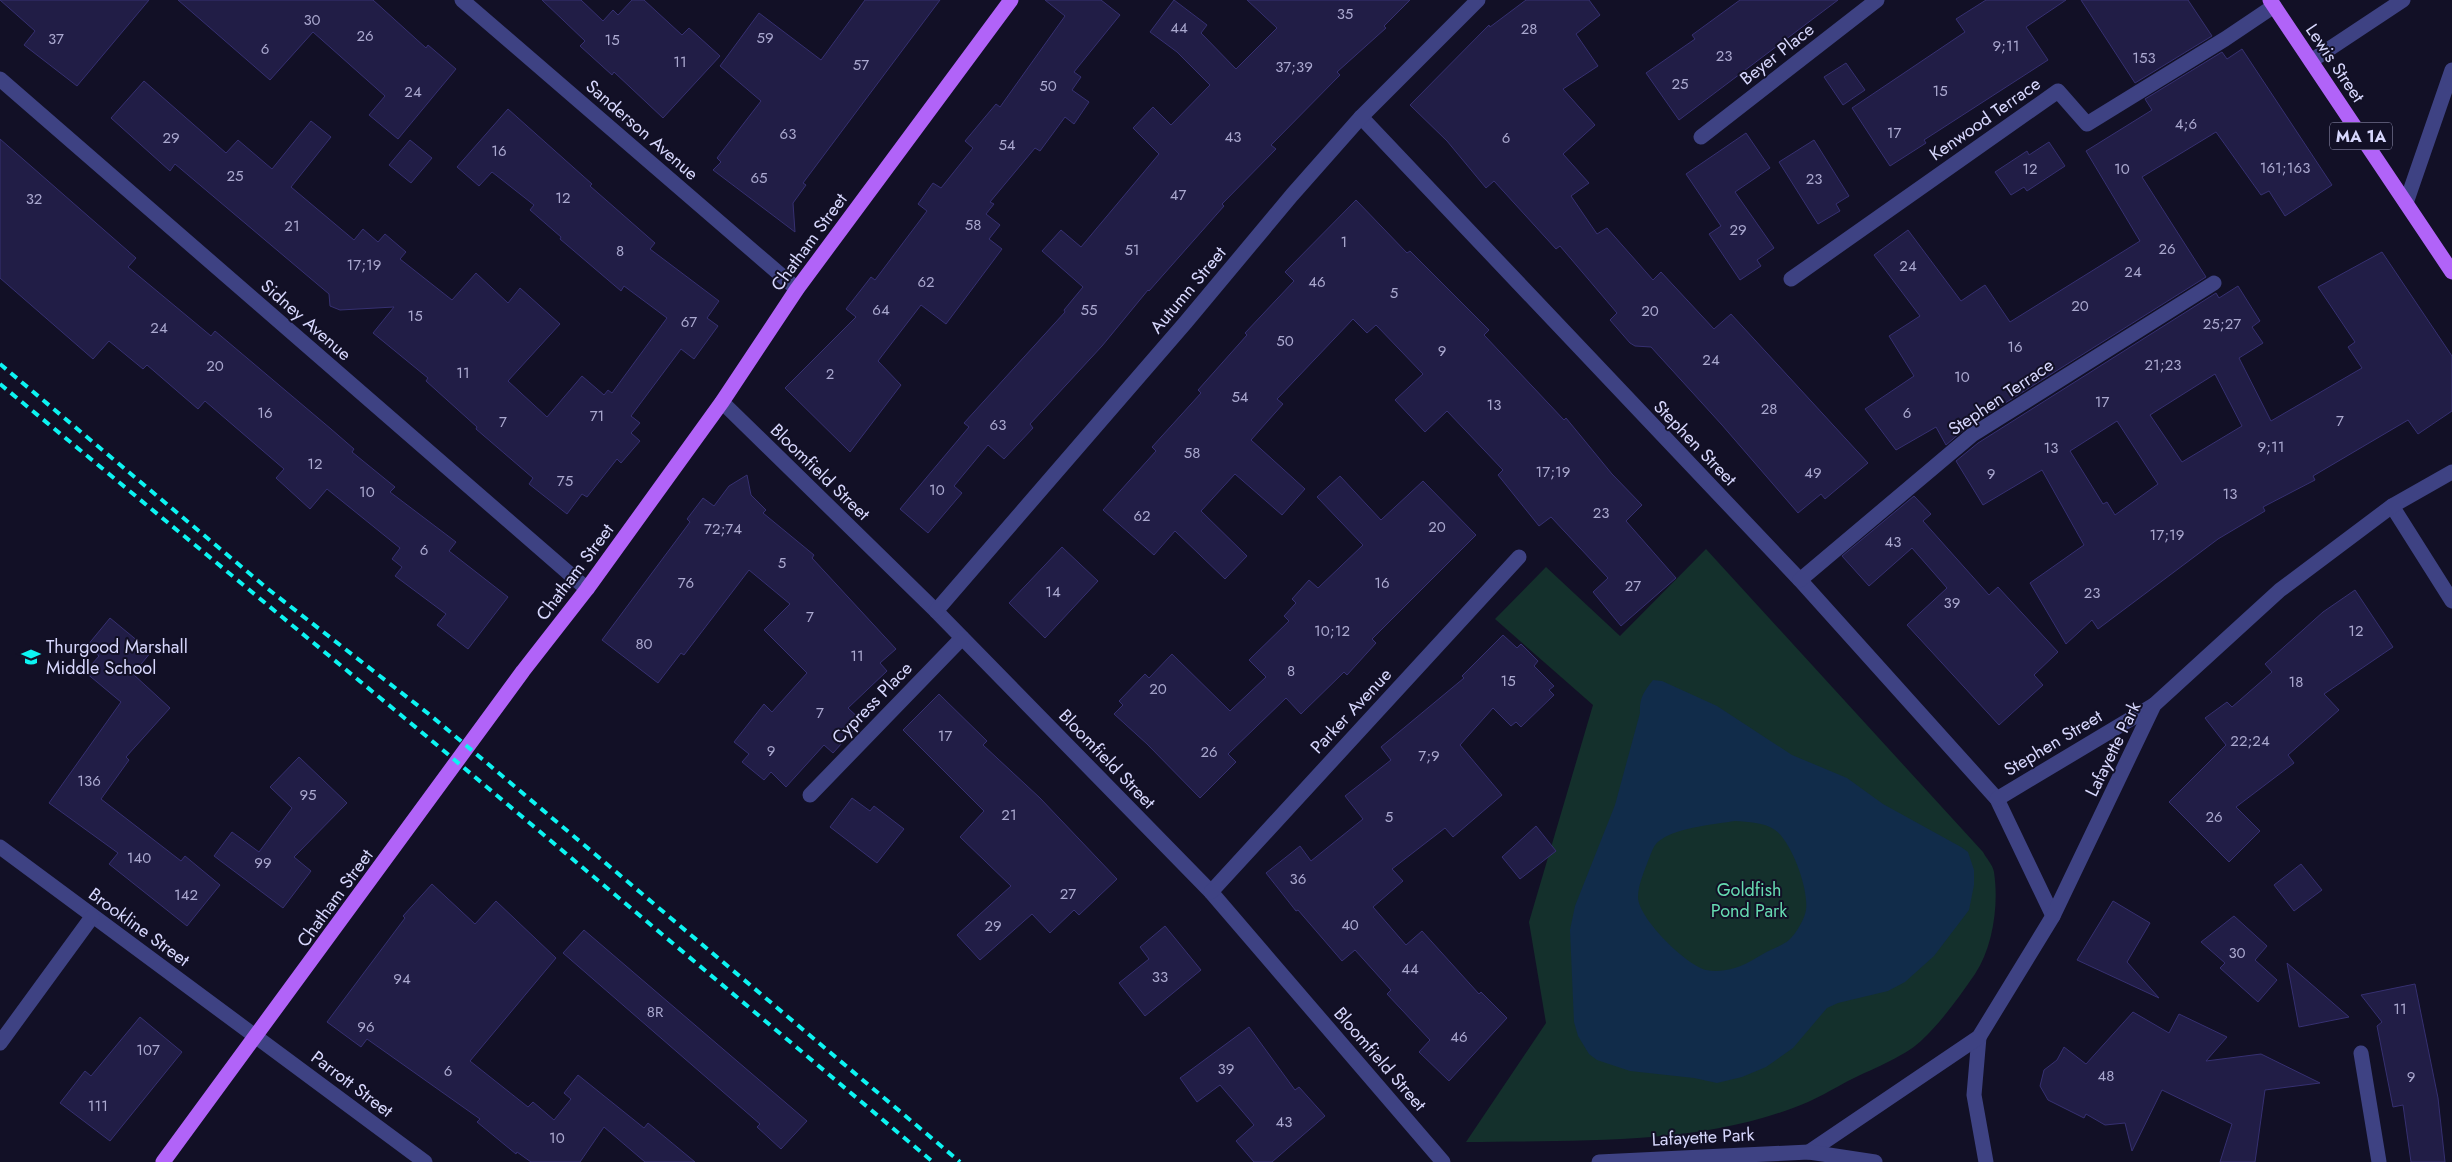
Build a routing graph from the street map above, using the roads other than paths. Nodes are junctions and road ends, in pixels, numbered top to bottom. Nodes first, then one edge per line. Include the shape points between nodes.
1 (462, 0) edge
2 (1010, 0) edge
3 (1478, 0) edge
4 (1877, 0) edge
5 (2403, 0) edge
6 (2272, 3) edge
7 (2311, 61) junction
8 (2452, 70) edge
9 (0, 79) edge
10 (1362, 118) junction
11 (1701, 137) dead end
12 (2406, 203) junction
13 (2452, 272) edge
14 (1791, 279) dead end
15 (2214, 283) dead end
16 (797, 289) junction
17 (722, 402) junction
18 (2452, 472) edge
19 (2392, 506) junction
20 (1519, 557) dead end
21 (1800, 580) junction
22 (587, 589) junction
23 (2452, 601) edge
24 (936, 611) junction
25 (962, 638) junction
26 (2154, 705) junction
27 (810, 795) dead end
28 (1997, 799) junction
29 (0, 847) edge
30 (1211, 892) junction
31 (2053, 916) junction
32 (92, 918) junction
33 (257, 1036) junction
34 (1979, 1037) junction
35 (0, 1043) edge
36 (2361, 1053) dead end
37 (1809, 1152) junction
38 (163, 1162) edge
39 (425, 1162) edge
40 (1443, 1162) edge
41 (1599, 1162) edge
42 (1875, 1162) edge
43 (1986, 1162) edge
44 (2379, 1162) edge

1 - 16 street, Sanderson Avenue
2 - 16 main road, Chatham Street
3 - 10 street, Autumn Street
4 - 11 street, Beyer Place
5 - 7 street
6 - 7 main road, Lewis Street / MA 1A
6 - 14 street, Kenwood Terrace via 2225,39 2087,124 2058,91
7 - 12 main road, Lewis Street / MA 1A
8 - 12 street
9 - 22 street, Sidney Avenue
10 - 21 street, Stephen Street
10 - 24 street, Autumn Street
12 - 13 main road, Lewis Street / MA 1A
15 - 21 street, Stephen Terrace via 1972,434
16 - 17 main road, Chatham Street
17 - 22 main road, Chatham Street
17 - 24 street, Bloomfield Street
18 - 19 street, Lafayette Park
19 - 23 street
19 - 26 street, Lafayette Park via 2280,590
20 - 30 street, Parker Avenue
21 - 28 street, Stephen Street
22 - 33 main road, Chatham Street via 523,671
24 - 25 street, Bloomfield Street
25 - 27 street, Cypress Place
25 - 30 street, Bloomfield Street
26 - 28 street, Stephen Street
26 - 31 street, Lafayette Park
28 - 31 street, Stephen Street
29 - 32 street, Brookline Street
30 - 40 street, Bloomfield Street
31 - 34 street, Lafayette Park
32 - 33 street, Brookline Street
32 - 35 street
33 - 38 main road, Chatham Street
33 - 39 street, Parrott Street
34 - 37 street, Lafayette Park
34 - 43 street, Lafayette Park via 1974,1095
36 - 44 street
37 - 41 street, Lafayette Park
37 - 42 street, Lafayette Park

